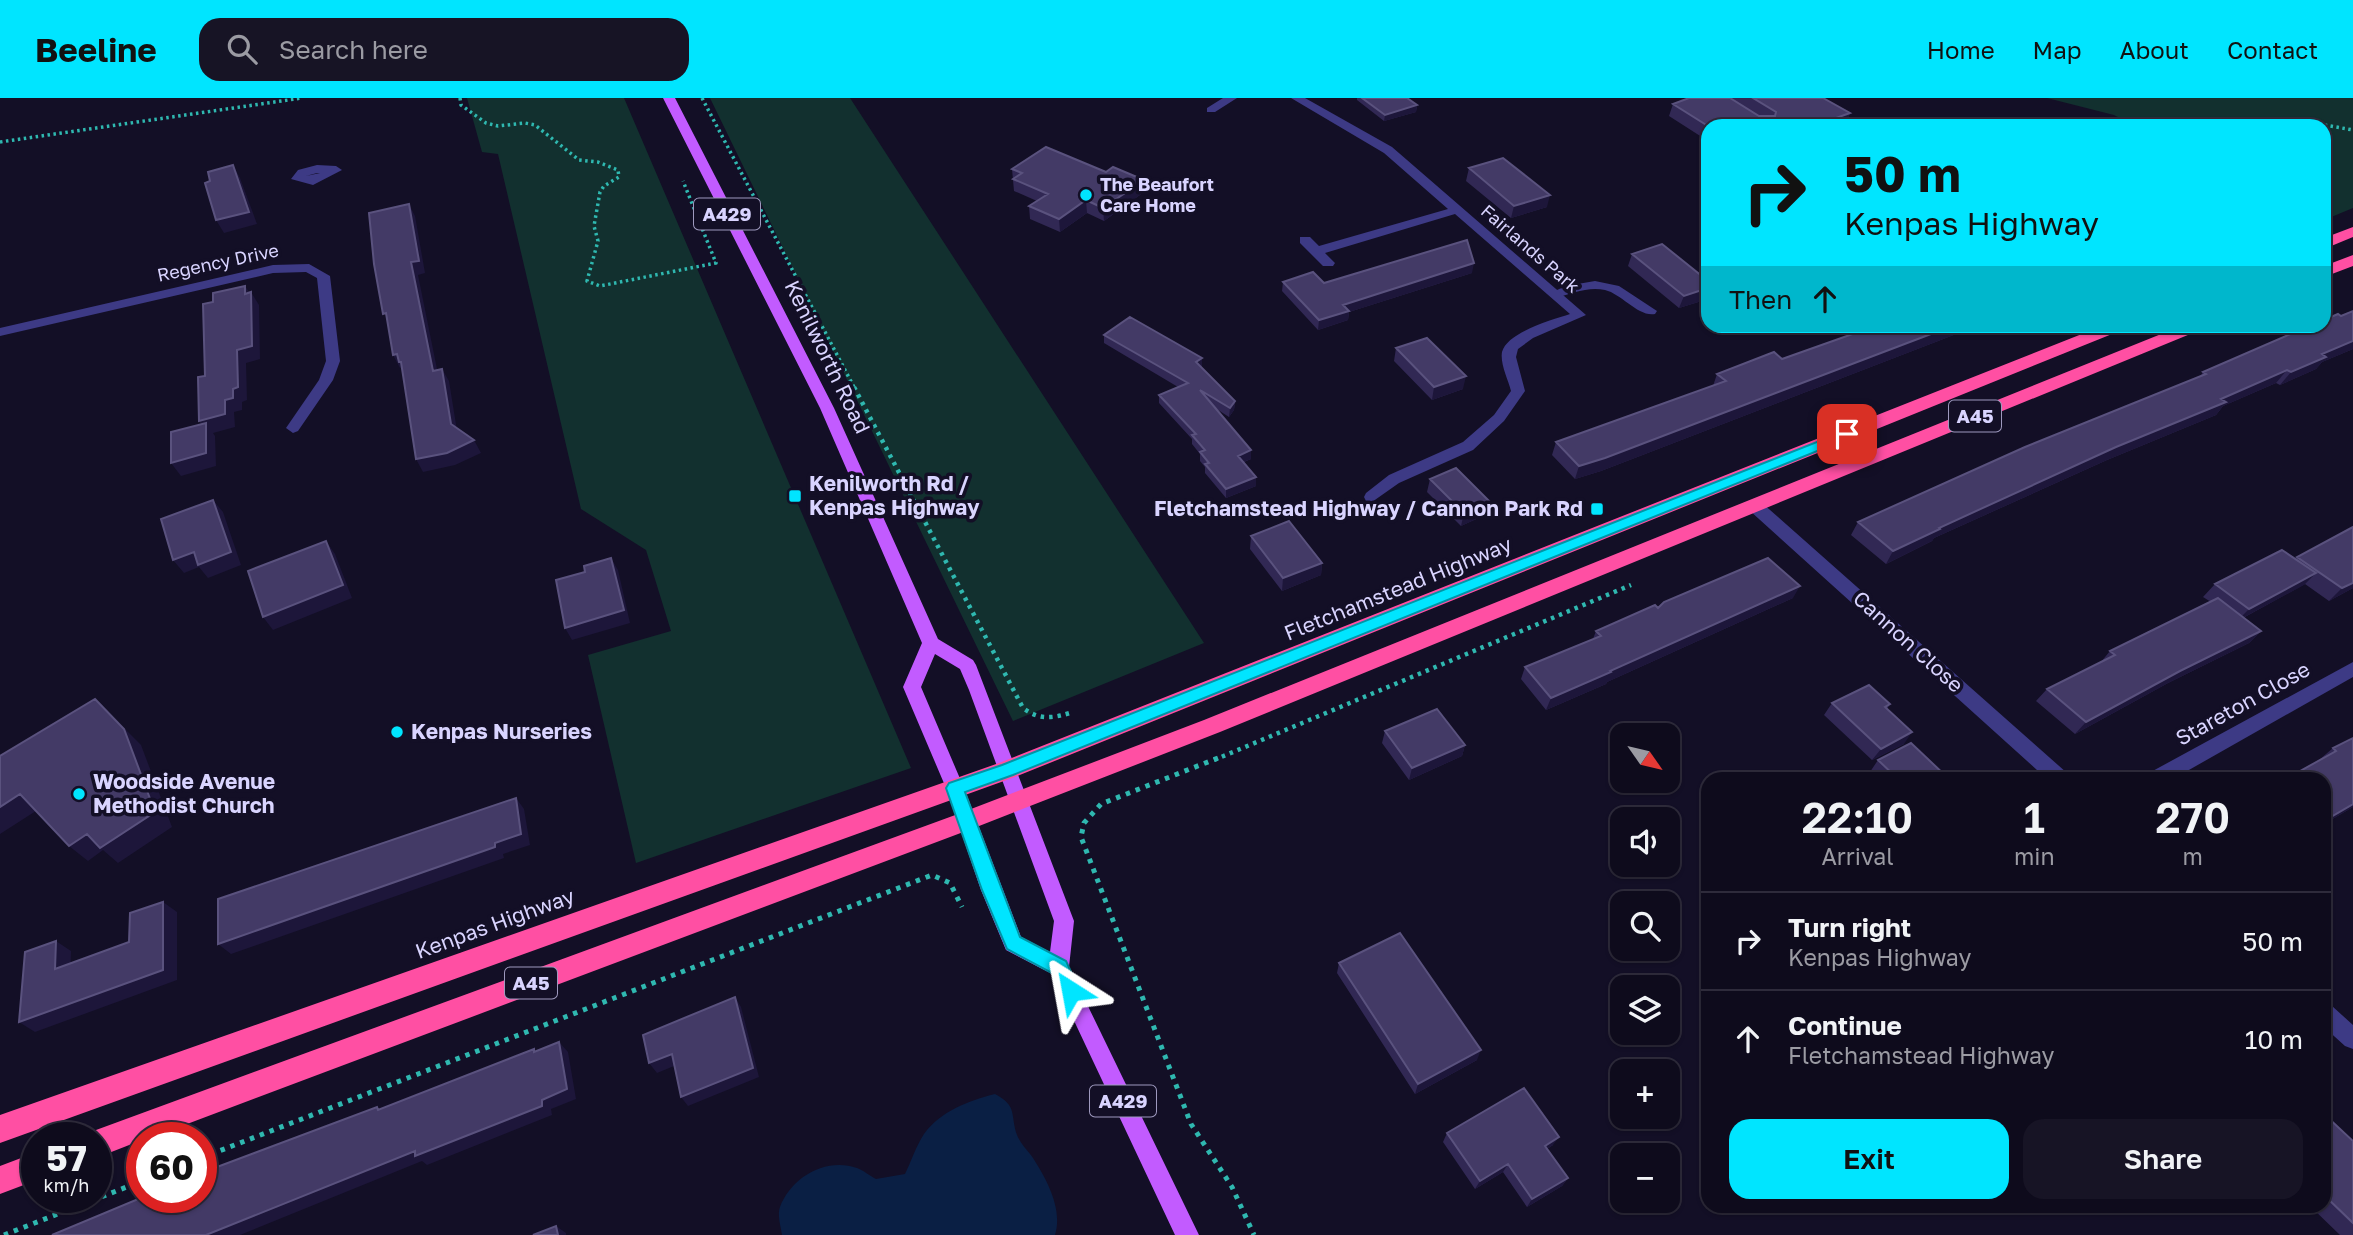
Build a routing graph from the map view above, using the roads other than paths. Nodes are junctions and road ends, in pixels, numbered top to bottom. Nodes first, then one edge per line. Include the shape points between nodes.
1 (669, 98) edge
2 (1231, 98) edge
3 (1297, 98) edge
4 (1211, 110) dead end
5 (1457, 210) junction
6 (2353, 232) edge
7 (1305, 240) dead end
8 (2331, 241) edge
9 (1317, 251) junction
10 (2353, 260) edge
11 (1328, 263) dead end
12 (2331, 269) edge
13 (1555, 294) junction
14 (1650, 311) dead end
15 (0, 332) edge
16 (2090, 333) edge
17 (2177, 333) edge
18 (293, 428) dead end
19 (1372, 497) dead end
20 (1755, 506) junction
21 (931, 643) junction
22 (2353, 669) edge
23 (1007, 770) junction
24 (2052, 772) edge
25 (2168, 772) edge
26 (955, 788) junction
27 (1020, 801) junction
28 (966, 821) junction
29 (1059, 967) junction
30 (2331, 1019) edge
31 (2353, 1039) edge
32 (0, 1129) edge
33 (112, 1138) edge
34 (21, 1172) edge
35 (0, 1180) edge
36 (1187, 1235) edge

1 - 21 main road, Kenilworth Road / A429 via 827,408
2 - 4 street
3 - 5 street, Fairlands Park via 1388,150
5 - 9 street, Fairlands Park
5 - 13 street, Fairlands Park
6 - 8 highway
7 - 9 street
9 - 11 street
10 - 12 highway
13 - 14 street via 1606,284
13 - 19 street, Fairlands Park via 1579,315 1520,338 1511,346 1518,391 1499,418 1468,446 1394,479
15 - 18 street, Regency Drive via 273,269 309,268 323,276 333,361 326,380
16 - 23 highway, Fletchamstead Highway / A45
17 - 20 highway, A45
20 - 24 street, Cannon Close
20 - 27 highway, A45
21 - 23 main road via 967,664
21 - 26 main road via 912,687
22 - 25 street, Stareton Close
23 - 26 highway, Kenpas Highway / A45
23 - 27 main road
26 - 28 main road
26 - 32 highway, Kenpas Highway / A45
27 - 28 highway, A45
27 - 29 main road via 1064,921
28 - 29 main road via 1013,943
28 - 33 highway, A45
29 - 36 main road, A429
30 - 31 street
34 - 35 highway

